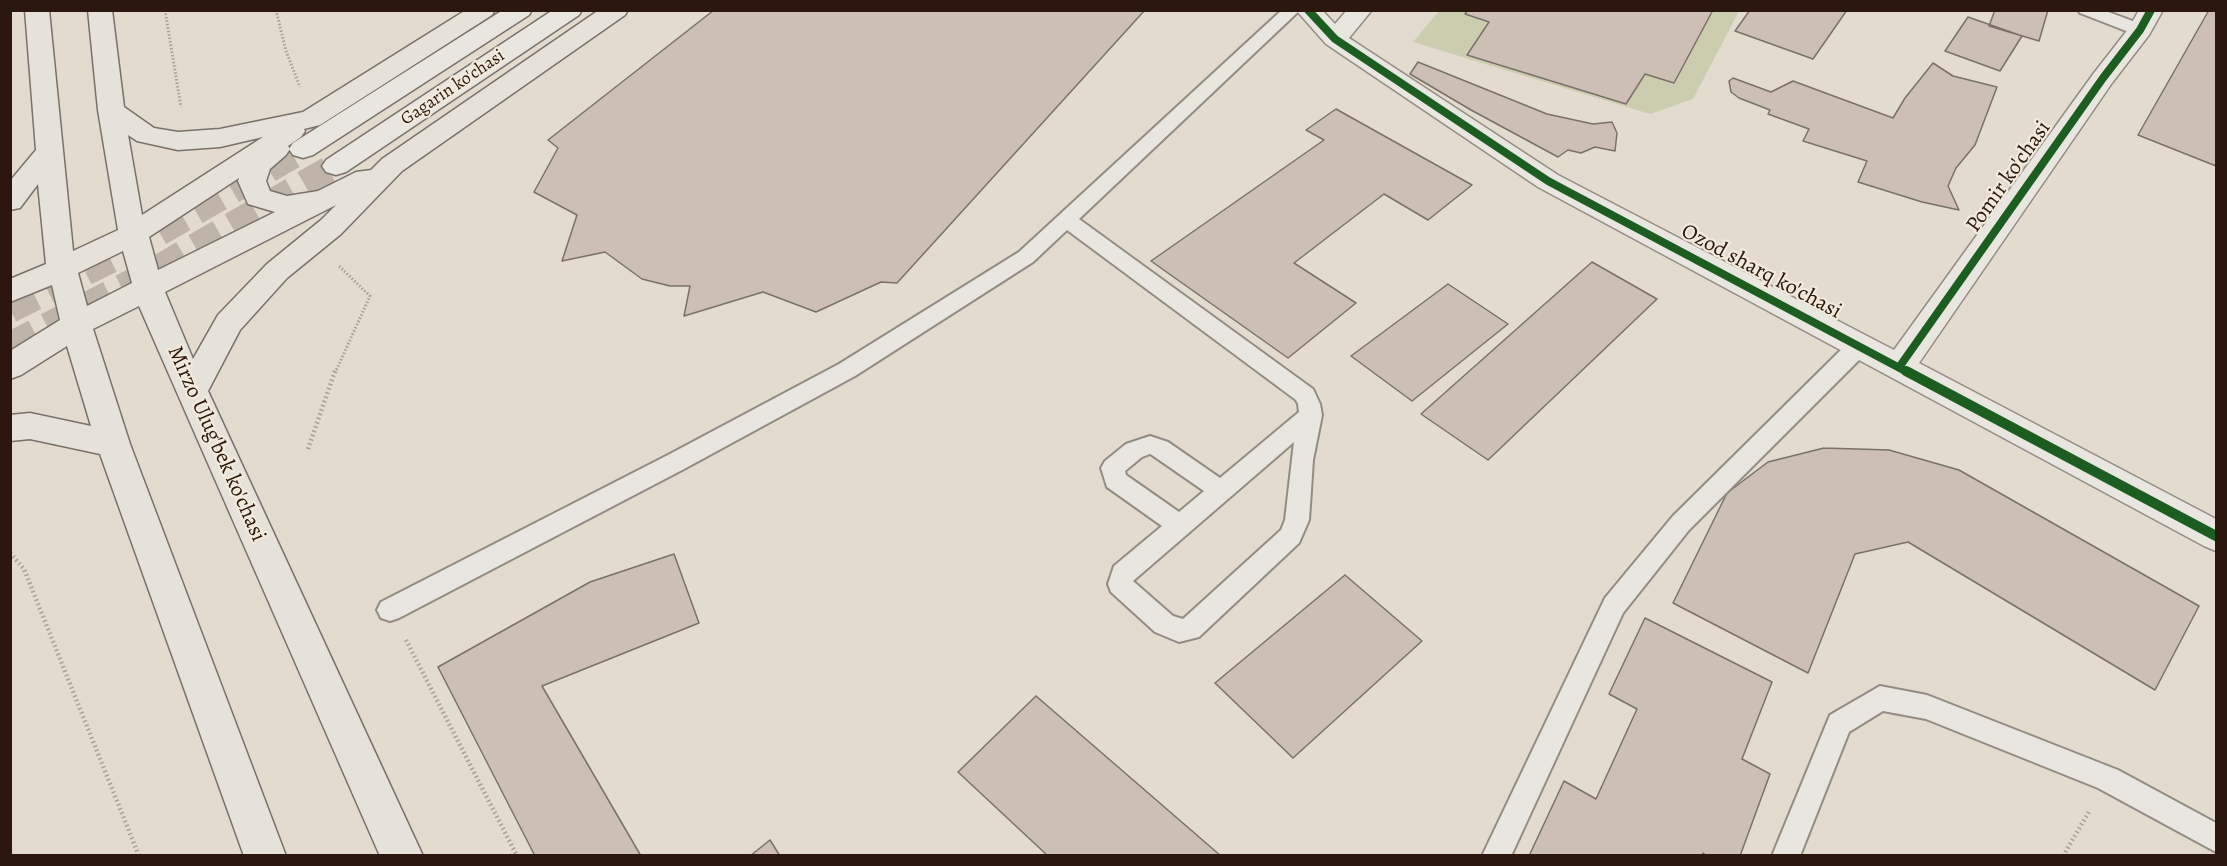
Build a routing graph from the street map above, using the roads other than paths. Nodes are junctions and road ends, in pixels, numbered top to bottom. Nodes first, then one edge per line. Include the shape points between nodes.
1 (37, 10) edge
2 (100, 10) edge
3 (483, 10) edge
4 (520, 10) edge
5 (570, 10) edge
6 (616, 10) edge
7 (1292, 10) edge
8 (1308, 10) edge
9 (1360, 10) edge
10 (2086, 10) edge
11 (2146, 20) edge
12 (1335, 39) junction
13 (111, 110) junction
14 (311, 119) junction
15 (303, 149) tunnel mouth
16 (50, 150) junction
17 (392, 165) junction
18 (336, 166) tunnel mouth
19 (10, 201) edge
20 (1066, 220) junction
21 (134, 234) junction
22 (62, 269) junction
23 (149, 290) junction
24 (10, 291) edge
25 (77, 324) junction
26 (1858, 347) junction
27 (1900, 366) junction
28 (10, 367) edge
29 (192, 391) junction
30 (1311, 415) junction
31 (10, 428) edge
32 (113, 444) junction
33 (1221, 490) junction
34 (1179, 525) junction
35 (2217, 536) edge
36 (390, 610) road end
37 (2217, 838) edge
38 (265, 855) edge
39 (402, 855) edge
40 (1496, 855) edge
41 (1786, 855) edge

1 - 16 main road
2 - 13 main road, Mirzo Ulug'bek ko'chasi
3 - 14 main road
4 - 15 street, Gagarin ko'chasi
5 - 18 street, Gagarin ko'chasi
6 - 17 main road
7 - 20 lane
8 - 12 street, Ozod sharq ko'chasi
9 - 12 street
10 - 11 lane
11 - 27 street, Pomir ko'chasi
12 - 26 street, Ozod sharq ko'chasi via 1548,181
13 - 14 main road via 146,135 178,141 220,138
13 - 21 main road, Mirzo Ulug'bek ko'chasi
14 - 17 main road via 258,165 252,181 258,197 286,206 321,197
14 - 21 main road
16 - 19 main road
16 - 22 main road
17 - 23 main road
17 - 29 main road via 331,227 276,271 229,323
20 - 30 lane via 1305,396
20 - 36 lane via 1026,257 847,370
21 - 22 main road
21 - 23 main road, Mirzo Ulug'bek ko'chasi
22 - 24 main road
22 - 25 main road
23 - 25 main road
23 - 29 main road, Mirzo Ulug'bek ko'chasi
25 - 28 main road
25 - 32 main road
26 - 27 street, Ozod sharq ko'chasi
26 - 40 lane via 1681,523 1614,606
27 - 35 street, Ozod sharq ko'chasi
29 - 39 main road, Mirzo Ulug'bek ko'chasi
30 - 33 lane
30 - 34 lane via 1297,520 1291,536 1190,629 1179,631 1164,624 1120,584 1120,578
31 - 32 main road via 30,426
32 - 38 main road
33 - 34 lane
33 - 34 lane via 1150,445 1134,450 1113,468 1115,480
37 - 41 lane via 2108,779 1927,707 1880,698 1839,724

